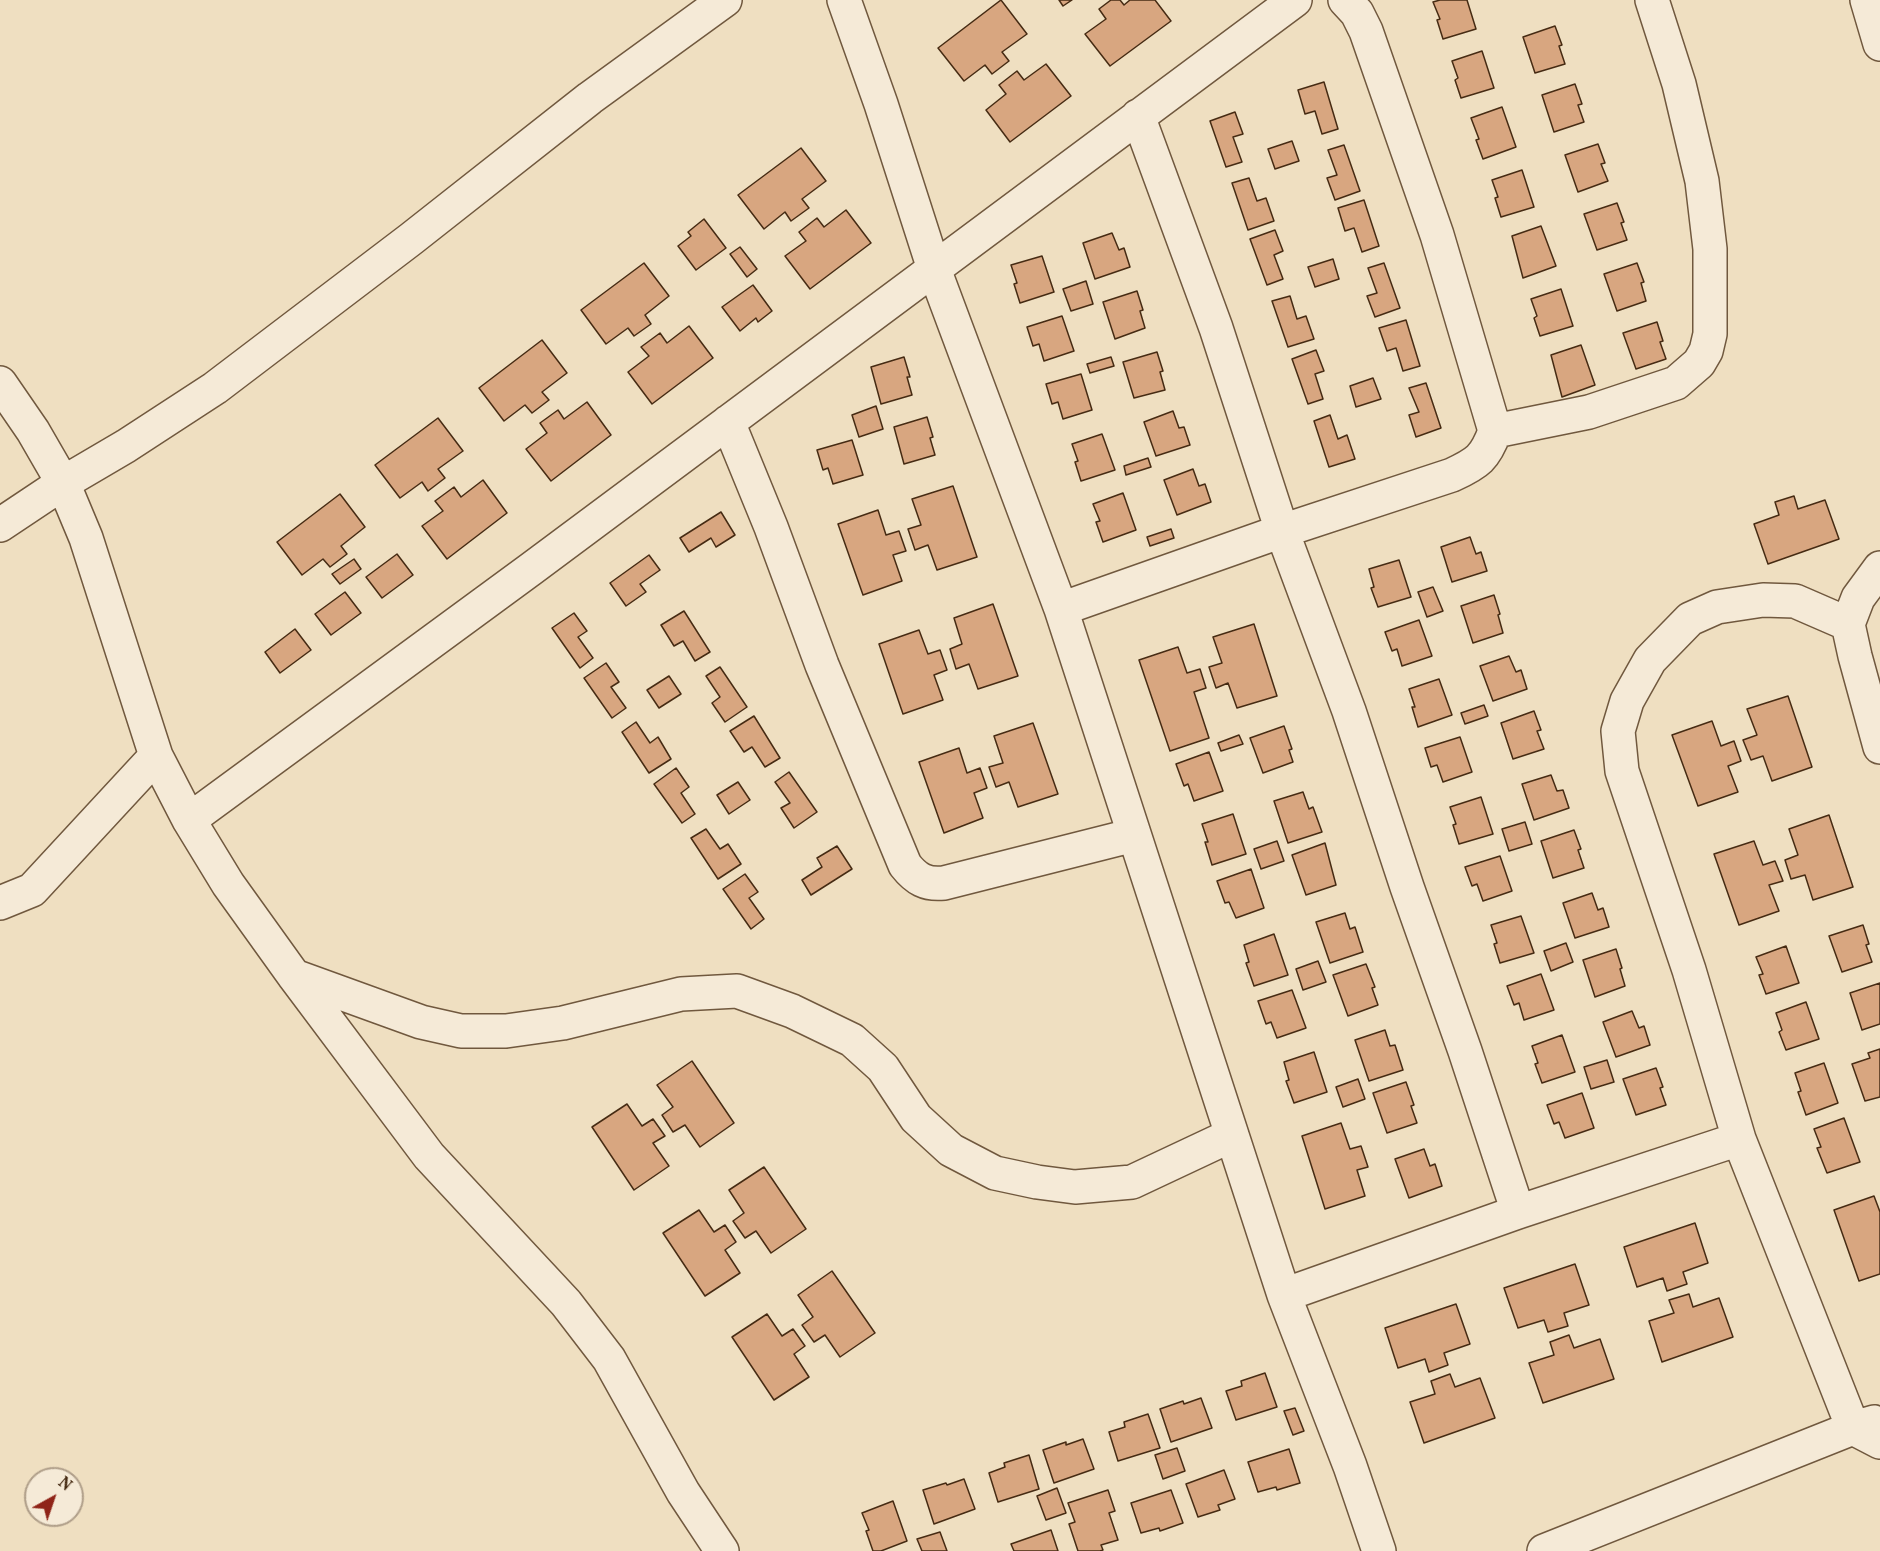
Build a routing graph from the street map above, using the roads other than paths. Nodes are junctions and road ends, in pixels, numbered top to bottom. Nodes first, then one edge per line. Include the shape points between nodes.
1 (725, 0) edge
2 (844, 0) edge
3 (1295, 0) edge
4 (1652, 0) edge
5 (1867, 0) edge
6 (1354, 4) edge
7 (1880, 44) edge
8 (1138, 116) junction
9 (934, 269) junction
10 (0, 383) edge
11 (728, 422) junction
12 (1495, 430) junction
13 (63, 483) junction
14 (0, 525) edge
15 (1282, 531) junction
16 (1880, 568) edge
17 (1061, 609) junction
18 (1848, 624) junction
19 (1880, 747) edge
20 (156, 756) junction
21 (189, 820) junction
22 (1134, 835) junction
23 (0, 903) edge
24 (294, 976) junction
25 (1232, 1135) junction
26 (1739, 1139) junction
27 (1518, 1212) junction
28 (1284, 1295) junction
29 (1871, 1430) edge
30 (722, 1551) edge
31 (1379, 1551) edge
32 (1544, 1551) edge

1 - 13 street via 590,98 215,388
2 - 9 street
3 - 8 street
4 - 12 street via 1679,84 1702,181 1710,249 1710,334 1706,351 1699,363 1676,383 1589,412
5 - 7 street
6 - 12 street via 1437,235
8 - 9 street
8 - 15 street via 1216,328
9 - 11 street
9 - 17 street
10 - 13 street
11 - 21 street
11 - 22 street via 822,665 911,873 932,884 944,882
12 - 15 street via 1489,448 1475,465 1452,476
13 - 14 street
13 - 20 street via 90,549
15 - 17 street
15 - 27 street via 1349,711
16 - 18 street via 1858,598
17 - 22 street
18 - 19 street
18 - 26 street via 1795,601 1763,600 1717,608 1690,619 1650,660 1627,701 1618,731 1622,771 1689,970
20 - 21 street
20 - 23 street via 32,890
21 - 24 street via 228,884
22 - 25 street
24 - 25 street via 420,1022 461,1031 506,1031 563,1023 681,994 737,991 792,1011 852,1040 883,1068 916,1118 951,1150 995,1173 1037,1182 1075,1187 1132,1182
24 - 30 street via 429,1156 566,1303 609,1359 683,1492
25 - 28 street
26 - 27 street
26 - 29 street via 1776,1228
27 - 28 street
28 - 31 street
29 - 32 street

